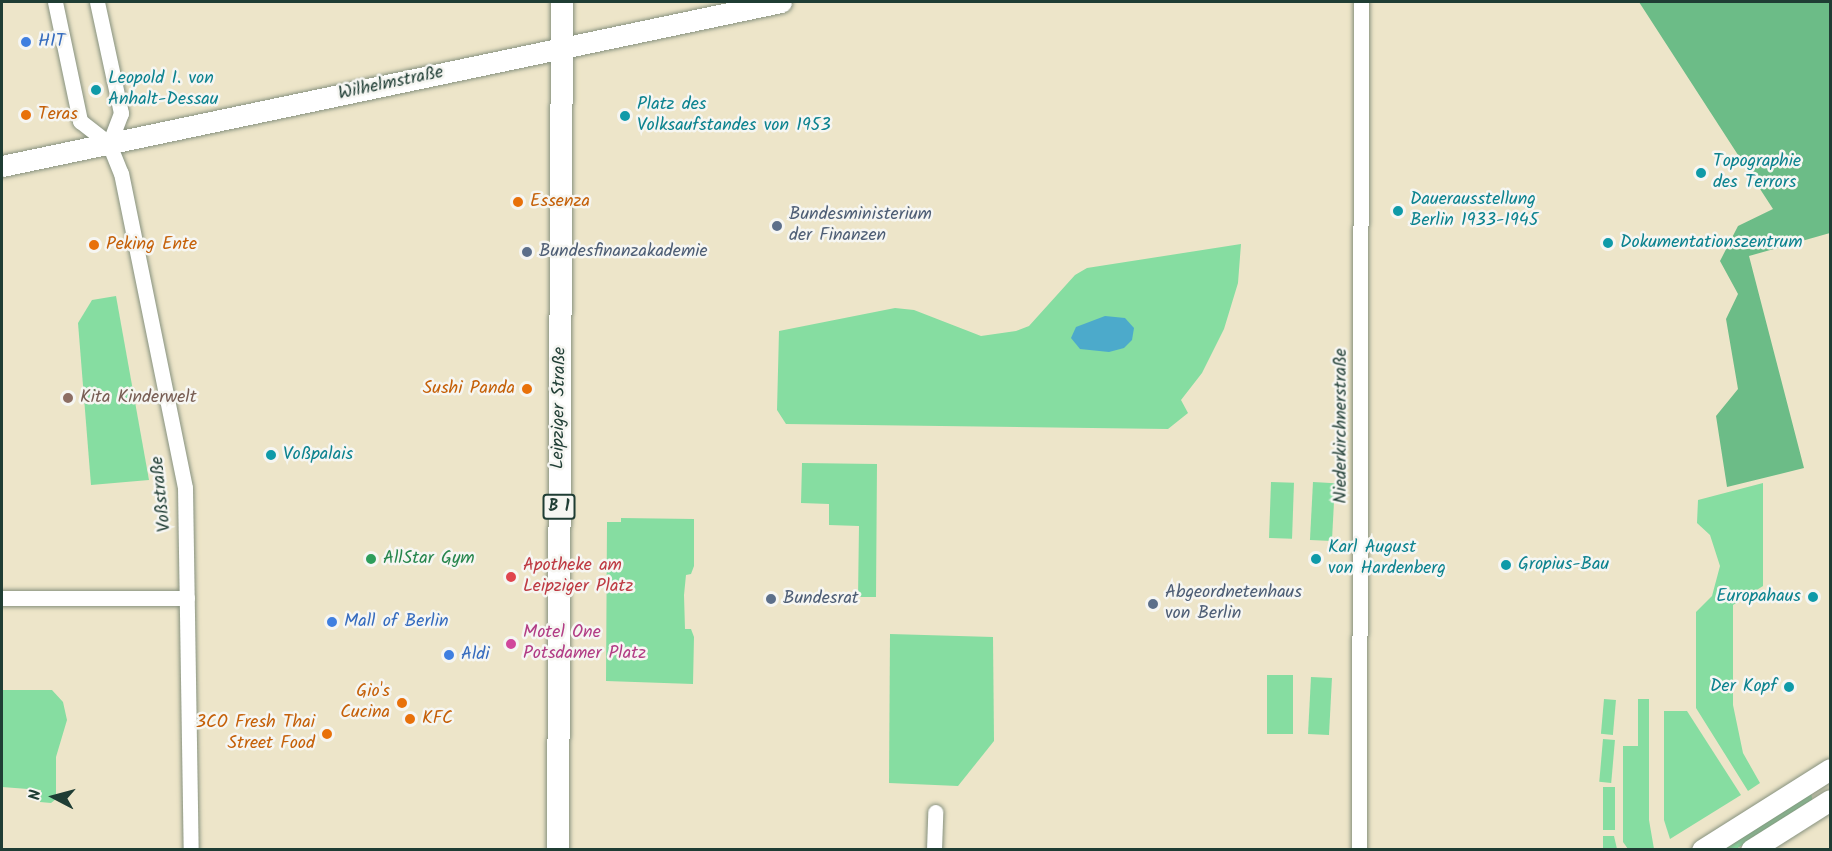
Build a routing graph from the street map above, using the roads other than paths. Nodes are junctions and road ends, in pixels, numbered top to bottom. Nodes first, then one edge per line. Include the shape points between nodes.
1 (55, 2) edge
2 (98, 2) edge
3 (562, 2) edge
4 (781, 2) edge
5 (1361, 2) edge
6 (562, 48) junction
7 (109, 144) junction
8 (2, 166) edge
9 (2, 598) edge
10 (187, 598) junction
11 (1823, 774) edge
12 (1830, 800) edge
13 (934, 812) dead end
14 (191, 849) edge
15 (558, 849) edge
16 (934, 849) edge
17 (1359, 849) edge
18 (1702, 849) edge
19 (1751, 849) edge

1 - 7 street via 80,121
2 - 7 street via 120,113
3 - 6 main road, Leipziger Straße / B 1
4 - 6 main road, Wilhelmstraße
5 - 17 street, Niederkirchnerstraße
6 - 7 main road, Wilhelmstraße
6 - 15 main road, Leipziger Straße / B 1
7 - 8 main road, Wilhelmstraße
7 - 10 street, Voßstraße via 125,188 185,488
9 - 10 street
10 - 14 street, Voßstraße
11 - 12 main road
11 - 18 main road
12 - 19 main road
13 - 16 street

